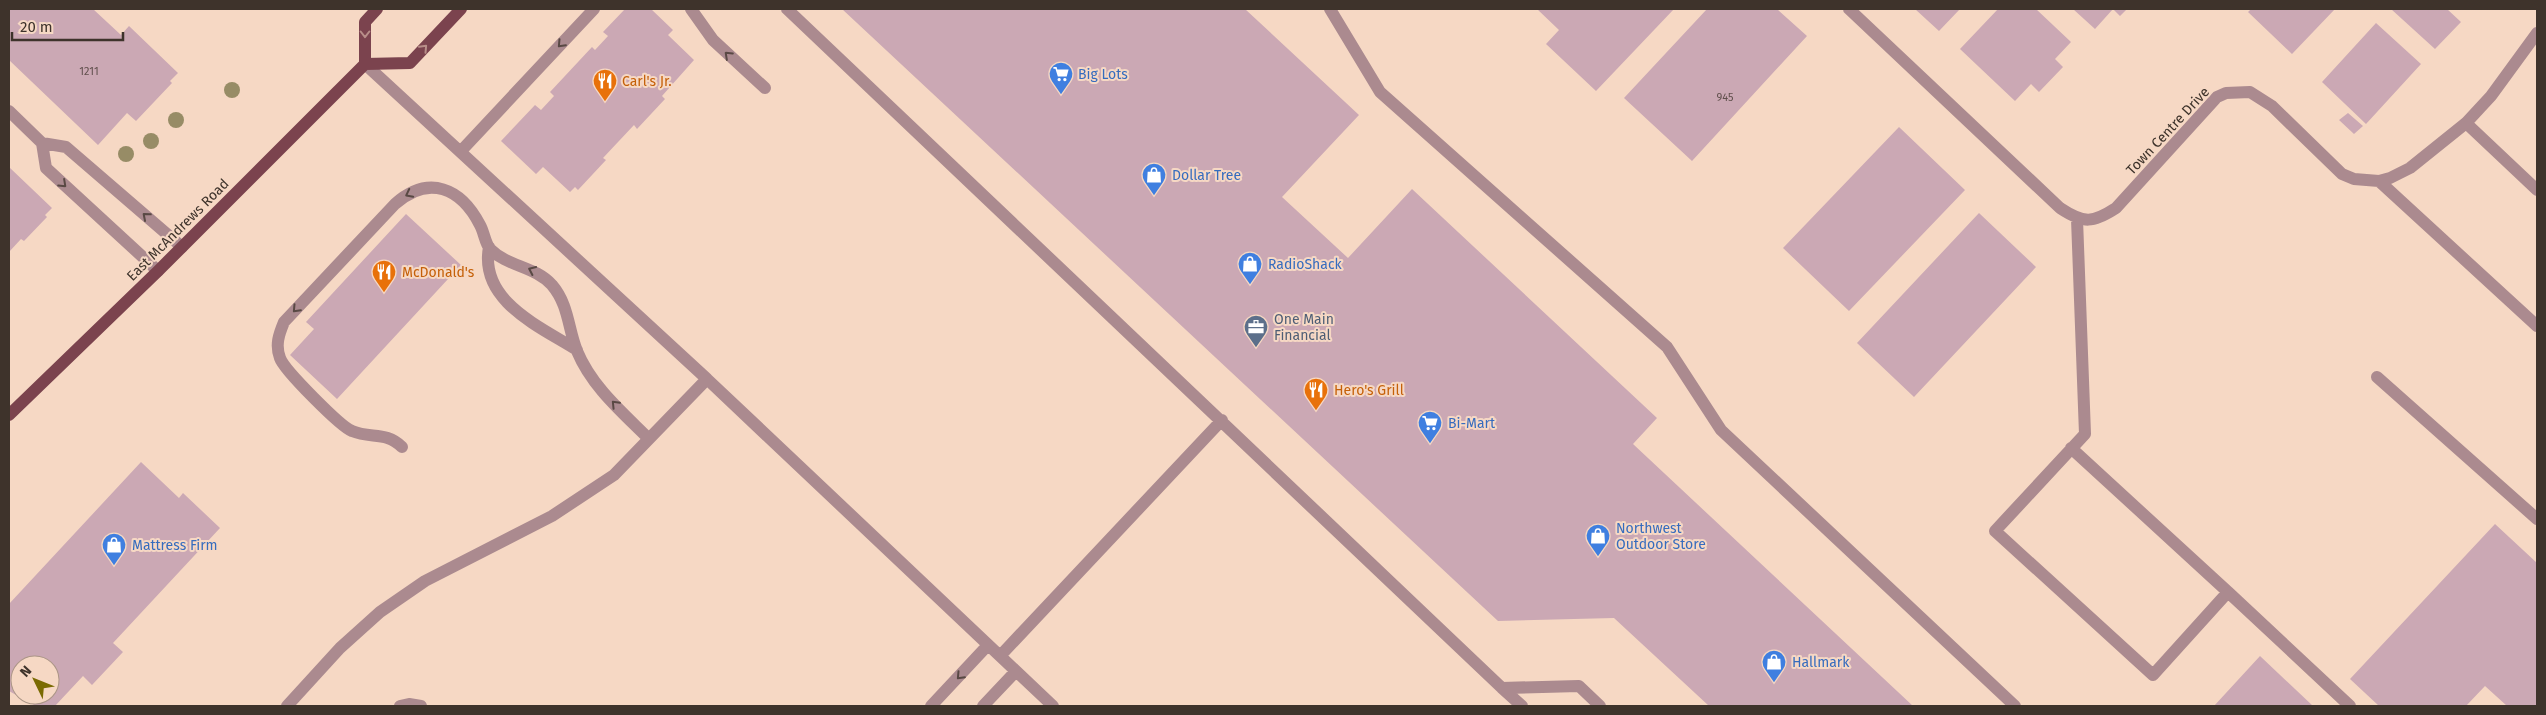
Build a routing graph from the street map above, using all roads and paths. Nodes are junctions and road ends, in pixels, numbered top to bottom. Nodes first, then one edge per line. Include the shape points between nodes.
1 (377, 9) edge
2 (461, 9) edge
3 (594, 9) edge
4 (692, 9) edge
5 (787, 9) edge
6 (1330, 9) edge
7 (1850, 9) edge
8 (2537, 32) edge
9 (365, 64) junction
10 (765, 88) dead end
11 (9, 111) edge
12 (2466, 123) junction
13 (42, 143) junction
14 (461, 151) junction
15 (2379, 181) junction
16 (2537, 190) edge
17 (2077, 219) junction
18 (489, 247) junction
19 (182, 248) junction
20 (158, 271) junction
21 (2537, 326) edge
22 (576, 350) junction
23 (2377, 377) dead end
24 (707, 379) junction
25 (9, 415) edge
26 (1222, 420) junction
27 (649, 439) junction
28 (402, 447) dead end
29 (2071, 448) junction
30 (2537, 519) edge
31 (2228, 592) junction
32 (988, 645) junction
33 (1000, 656) junction
34 (1016, 671) junction
35 (1502, 688) junction
36 (287, 706) edge
37 (400, 706) edge
38 (421, 706) edge
39 (932, 706) edge
40 (983, 706) edge
41 (1053, 706) edge
42 (1522, 706) edge
43 (1600, 706) edge
44 (2015, 706) edge
45 (2350, 706) edge

1 -> 9 main road via 365,22
9 -> 2 main road via 410,63
3 -> 14 street
10 -> 4 street via 713,40
5 - 26 street
6 - 44 street via 1380,92 1667,347 1722,430
7 - 17 street via 2060,208
8 - 12 street, Town Centre Drive via 2496,89
9 - 14 street
9 - 19 main road, East McAndrews Road
11 - 13 street
12 - 15 street, Town Centre Drive via 2410,168
12 - 16 street
19 -> 13 street via 66,147
13 -> 20 street via 46,168
14 - 24 street
15 - 17 street, Town Centre Drive via 2354,179 2342,174 2272,106 2250,92 2226,93 2217,97 2116,208 2089,221
15 - 21 street
17 - 29 street via 2084,434
22 -> 18 street via 566,308 552,285 539,273 510,262
18 - 22 street via 488,272 501,295 530,324
18 -> 28 street via 475,215 457,194 433,187 407,193 284,322 278,335 280,360 293,377 350,431 393,438
19 - 20 main road, East McAndrews Road
20 - 25 main road, East McAndrews Road
27 -> 22 street via 598,387
23 - 30 street
24 - 27 street
24 - 32 street
26 - 33 street
26 - 35 street
27 - 36 street via 614,475 552,516 425,581 380,612 340,648
29 - 31 street
29 - 31 street via 1995,531 2153,675
31 - 45 street
32 - 33 street
32 -> 39 street
33 - 34 street
34 - 40 street
34 - 41 street
35 - 42 street
35 - 43 street via 1579,686
37 - 38 street

